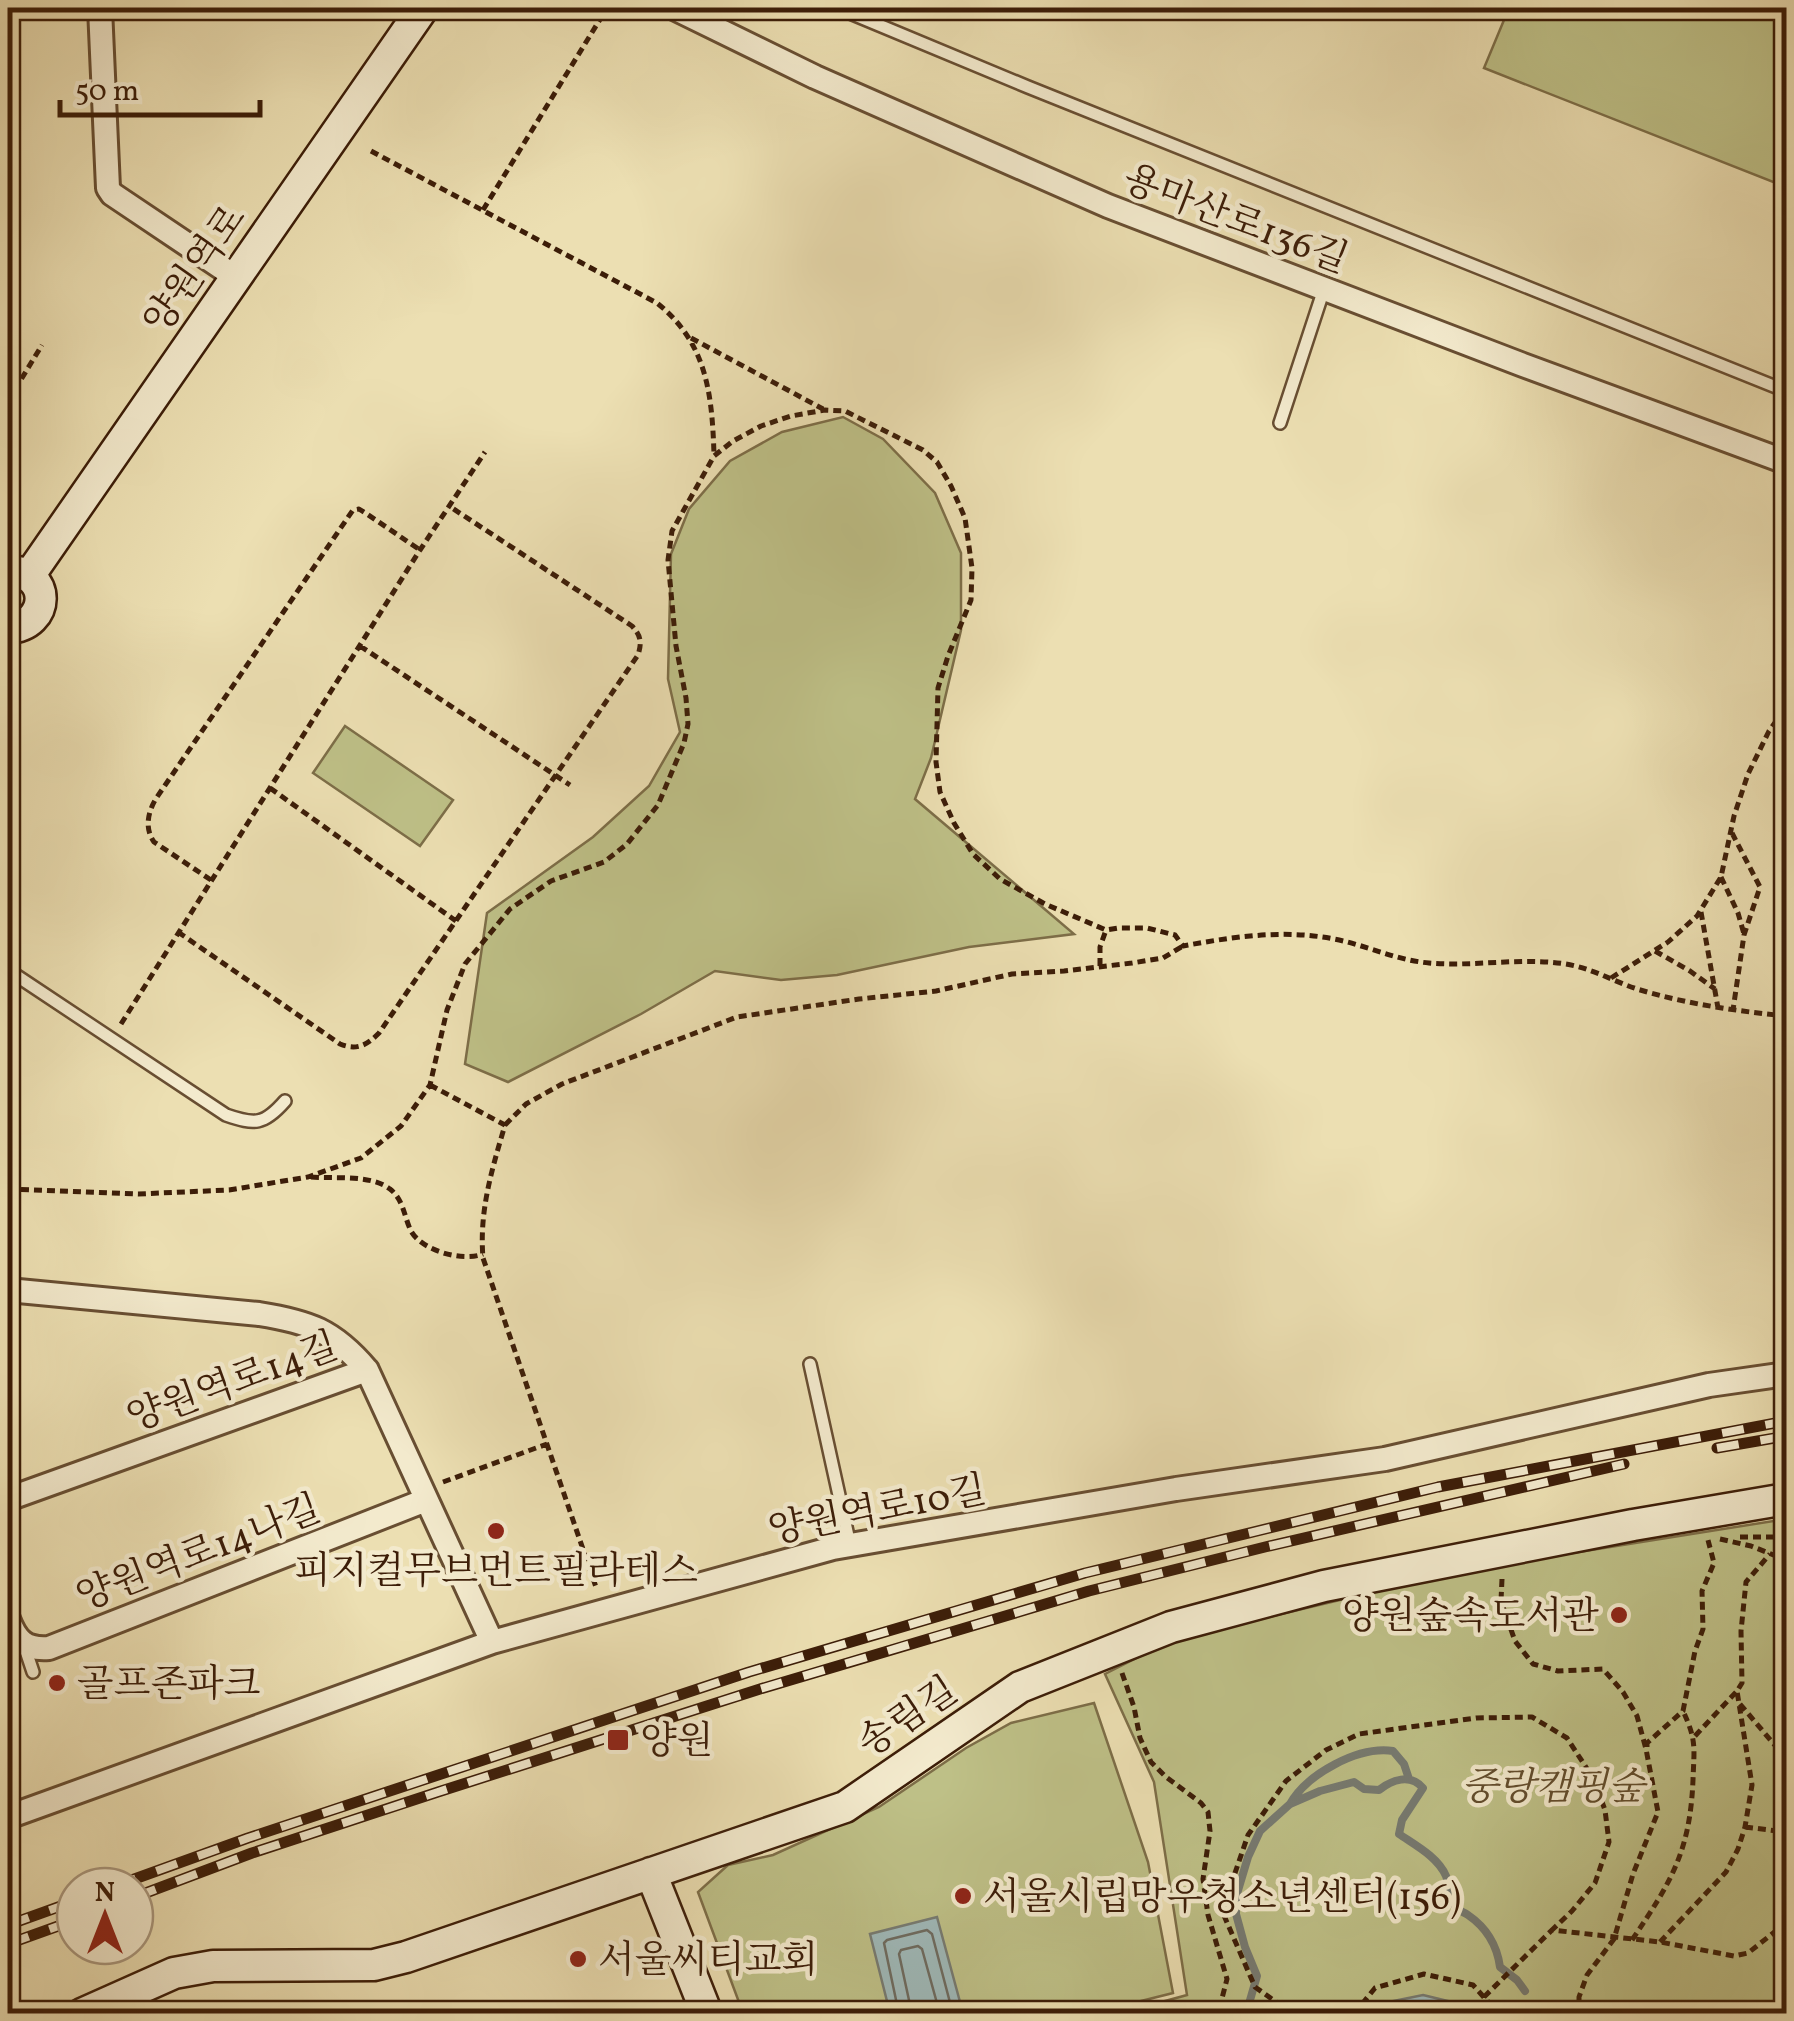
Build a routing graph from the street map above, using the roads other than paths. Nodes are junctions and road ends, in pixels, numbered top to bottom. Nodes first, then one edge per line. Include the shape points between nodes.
1 (100, 8) edge
2 (424, 8) edge
3 (674, 8) edge
4 (838, 8) edge
5 (237, 278) junction
6 (1324, 289) junction
7 (1786, 391) edge
8 (1280, 423) dead end
9 (1786, 462) edge
10 (18, 573) edge
11 (8, 628) edge
12 (8, 970) edge
13 (285, 1101) dead end
14 (8, 1290) edge
15 (810, 1364) dead end
16 (368, 1370) junction
17 (1786, 1374) edge
18 (424, 1495) junction
19 (8, 1499) edge
20 (1786, 1499) edge
21 (850, 1545) junction
22 (8, 1619) edge
23 (492, 1642) junction
24 (24, 1645) junction
25 (33, 1672) dead end
26 (8, 1817) edge
27 (651, 1873) junction
28 (82, 2014) edge
29 (707, 2014) edge

1 - 5 street via 108,188
2 - 5 street, 양원역로
3 - 6 street, 용마산로136길 via 1108,206
4 - 7 lane
5 - 10 street, 양원역로
6 - 8 lane
6 - 9 street, 용마산로136길
10 - 11 street via 40,591 38,610 26,625
12 - 13 lane via 226,1116 258,1122
14 - 16 street via 284,1318 337,1338
15 - 21 lane
16 - 18 street, 양원역로14길
16 - 19 street, 양원역로14길
17 - 21 street, 양원역로10길 via 1709,1385 1386,1458
18 - 23 street, 양원역로14길
18 - 24 street, 양원역로14나길 via 49,1648
20 - 27 street, 송림길 via 1324,1586 1171,1627 1020,1688 845,1806
21 - 23 street, 양원역로10길
22 - 24 street
23 - 26 street, 양원역로10길
24 - 25 lane
27 - 28 street, 송림길 via 374,1965 212,1966 174,1973
27 - 29 street

